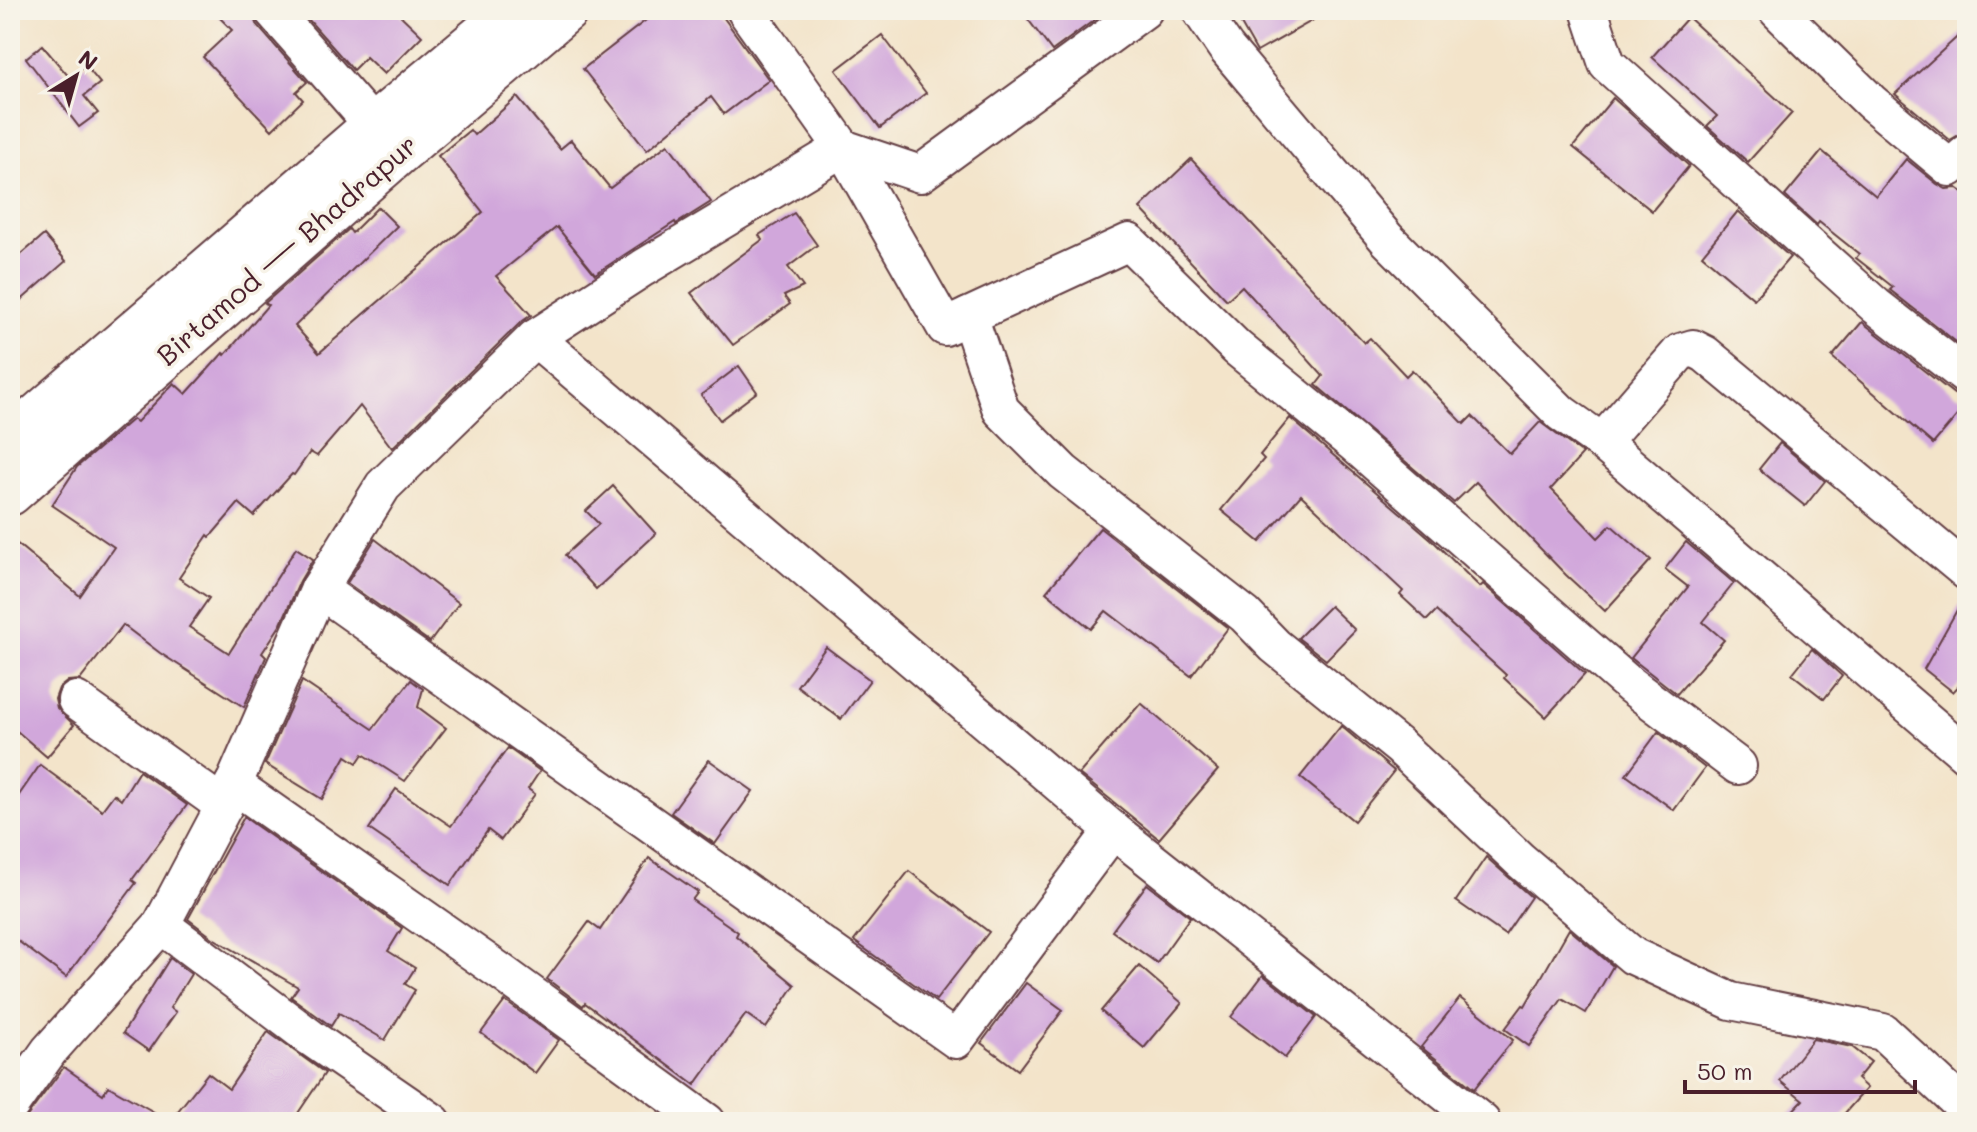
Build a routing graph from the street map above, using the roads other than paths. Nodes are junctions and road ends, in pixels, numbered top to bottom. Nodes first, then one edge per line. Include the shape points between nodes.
1 (272, 10) edge
2 (513, 10) edge
3 (566, 10) edge
4 (745, 10) edge
5 (1144, 10) edge
6 (1200, 10) edge
7 (1589, 10) edge
8 (1777, 10) edge
9 (386, 140) junction
10 (843, 148) junction
11 (1961, 169) edge
12 (969, 316) junction
13 (535, 338) junction
14 (1967, 377) edge
15 (10, 440) edge
16 (1602, 442) junction
17 (10, 493) edge
18 (1967, 572) edge
19 (319, 589) junction
20 (76, 700) dead end
21 (1967, 755) edge
22 (1738, 766) dead end
23 (229, 795) junction
24 (1113, 830) junction
25 (161, 925) junction
26 (10, 1106) edge
27 (1967, 1110) edge
28 (433, 1122) edge
29 (707, 1122) edge
30 (1482, 1122) edge

1 - 9 street
2 - 9 main road, Birtamod — Bhadrapur
3 - 9 main road, Birtamod — Bhadrapur
4 - 10 street
5 - 10 street via 920,174
6 - 16 street via 1387,239 1561,413
7 - 14 street via 1607,64 1876,306
8 - 11 street via 1871,102
9 - 15 main road, Birtamod — Bhadrapur
9 - 17 main road, Birtamod — Bhadrapur
10 - 12 street via 945,327
10 - 13 street
12 - 22 street via 1129,242 1237,348 1630,685
12 - 27 street via 1001,410 1063,472 1245,615 1633,956 1731,1001 1883,1032
13 - 19 street via 383,486
13 - 24 street
16 - 18 street via 1680,352 1693,348
16 - 21 street
19 - 23 street
19 - 24 street via 956,1040
20 - 23 street
23 - 25 street
23 - 29 street via 501,972
24 - 30 street
25 - 26 street via 49,1051
25 - 28 street

